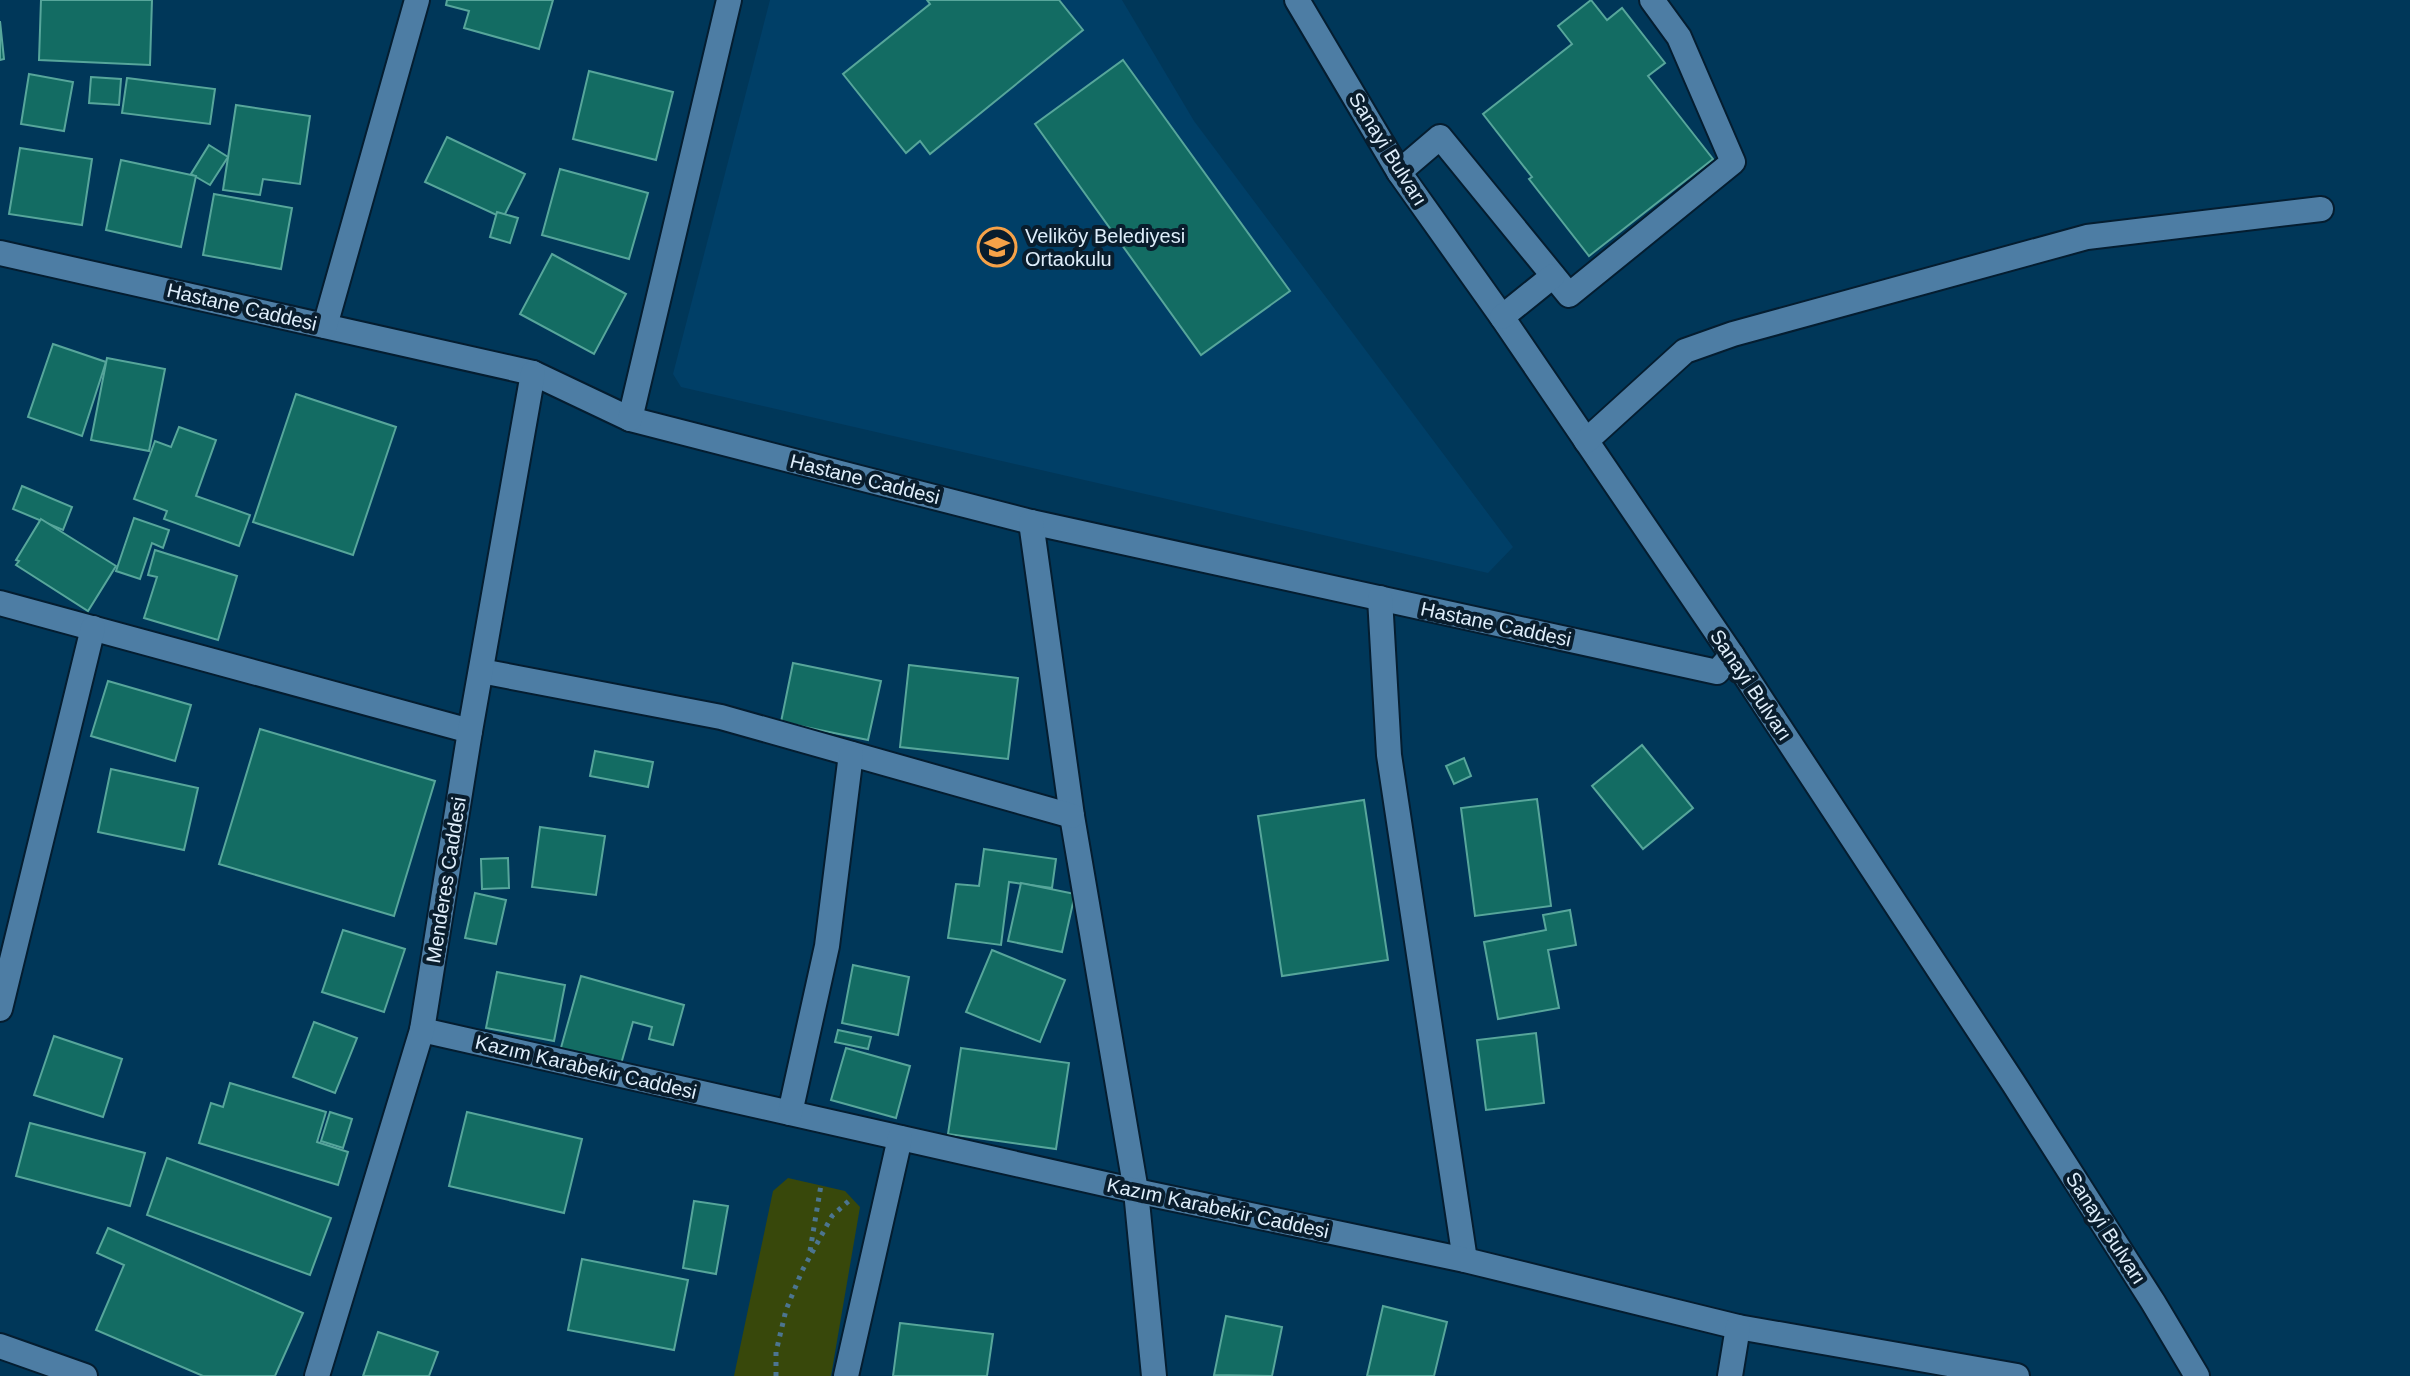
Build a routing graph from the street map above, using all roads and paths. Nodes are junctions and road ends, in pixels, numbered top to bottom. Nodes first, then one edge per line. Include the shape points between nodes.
1 (417, 0) edge
2 (729, 0) edge
3 (1297, 0) edge
4 (1652, 0) edge
5 (1399, 172) junction
6 (2321, 209) dead end
7 (0, 253) edge
8 (1553, 276) junction
9 (1502, 317) junction
10 (325, 326) junction
11 (533, 373) junction
12 (630, 419) junction
13 (1586, 441) junction
14 (1031, 522) junction
15 (1380, 598) junction
16 (0, 603) edge
17 (93, 628) junction
18 (1732, 655) junction
19 (481, 671) junction
20 (470, 731) junction
21 (851, 754) junction
22 (1072, 816) junction
23 (0, 1009) edge
24 (422, 1030) junction
25 (790, 1113) junction
26 (900, 1138) junction
27 (821, 1185) dead end
28 (1136, 1191) junction
29 (852, 1198) dead end
30 (809, 1258) junction
31 (1465, 1260) junction
32 (1738, 1327) junction
33 (0, 1346) edge
34 (85, 1376) edge
35 (317, 1376) edge
36 (776, 1376) edge
37 (846, 1376) edge
38 (1154, 1376) edge
39 (1730, 1376) edge
40 (2017, 1376) edge
41 (2197, 1376) edge

1 - 10 street
2 - 12 street
3 - 5 street, Sanayi Bulvarı
4 - 8 street via 1679,37 1733,162 1569,295
5 - 8 street via 1440,137
5 - 9 street, Sanayi Bulvarı
6 - 13 street via 2087,237 1733,334 1685,351
7 - 10 street, Hastane Caddesi
8 - 9 street
9 - 13 street, Sanayi Bulvarı
10 - 11 street, Hastane Caddesi
11 - 12 street, Hastane Caddesi
11 - 19 street, Menderes Caddesi
12 - 14 street, Hastane Caddesi
13 - 18 street, Sanayi Bulvarı
14 - 15 street, Hastane Caddesi
14 - 22 street
15 - 18 street, Hastane Caddesi via 1717,672
15 - 31 street via 1389,755
16 - 17 street
17 - 20 street
17 - 23 street
18 - 41 street, Sanayi Bulvarı via 2014,1084
19 - 20 street, Menderes Caddesi
19 - 21 street via 721,717
20 - 24 street, Menderes Caddesi
21 - 22 street
21 - 25 street via 827,946
22 - 28 street
24 - 25 street, Kazım Karabekir Caddesi
24 - 35 street, Menderes Caddesi
25 - 26 street, Kazım Karabekir Caddesi
26 - 28 street, Kazım Karabekir Caddesi
26 - 37 street
27 - 30 path
28 - 31 street, Kazım Karabekir Caddesi
28 - 38 street
29 - 30 path via 832,1216
30 - 36 path via 786,1310
31 - 32 street, Kazım Karabekir Caddesi
32 - 39 street
32 - 40 street, Kazım Karabekir Caddesi
33 - 34 street

